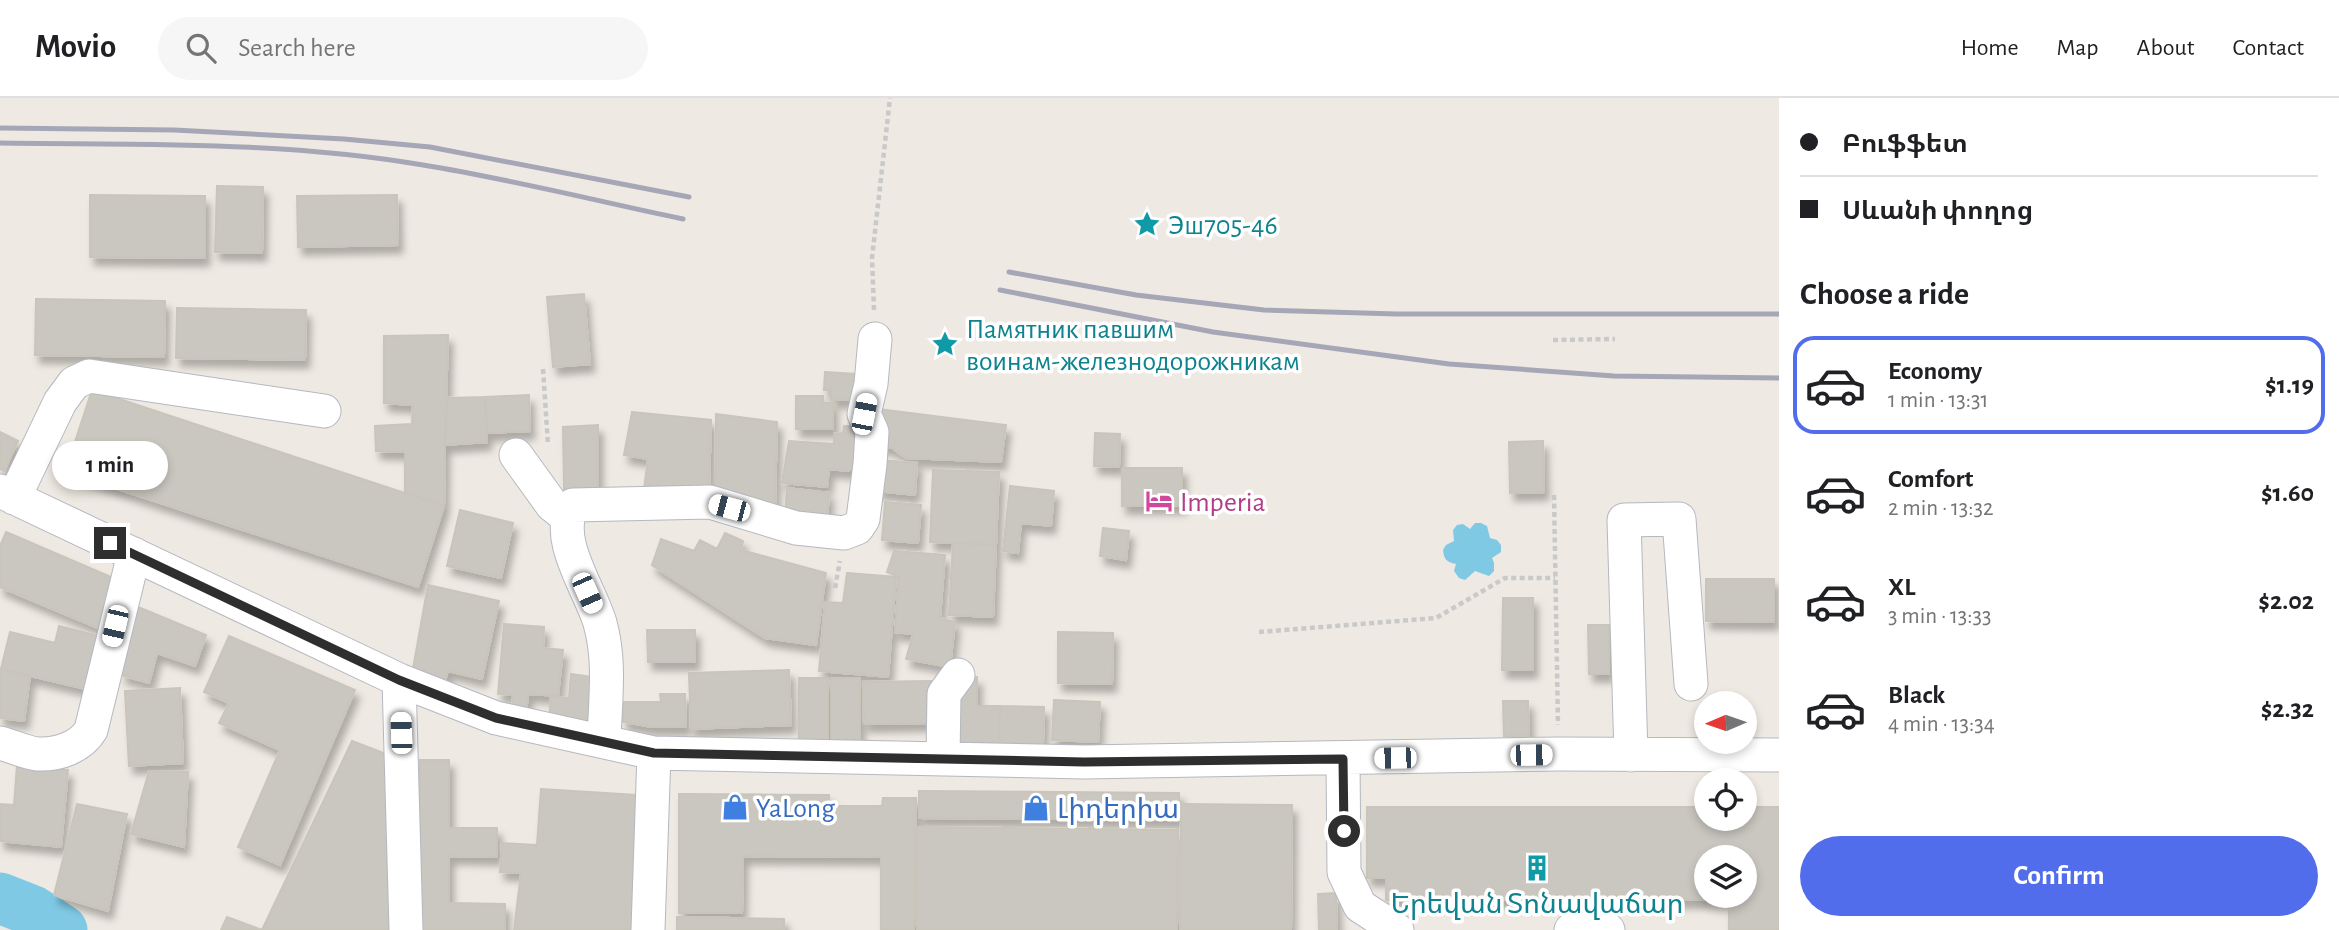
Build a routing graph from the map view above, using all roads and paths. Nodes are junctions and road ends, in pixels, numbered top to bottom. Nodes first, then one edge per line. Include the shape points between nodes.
1 (890, 98) edge
2 (875, 339) joint
3 (1615, 339) dead end
4 (1553, 340) dead end
5 (543, 369) dead end
6 (324, 411) dead end
7 (532, 454) joint
8 (7, 494) edge
9 (1553, 495) dead end
10 (566, 516) junction
11 (134, 554) junction
12 (1555, 578) junction
13 (1259, 632) dead end
14 (957, 675) dead end
15 (399, 680) junction
16 (1691, 684) dead end
17 (604, 742) junction
18 (0, 743) edge
19 (654, 753) junction
20 (1558, 754) junction
21 (1631, 755) junction
22 (1779, 755) edge
23 (943, 759) junction
24 (1343, 759) junction
25 (406, 930) edge
26 (648, 930) edge
27 (1397, 930) edge
28 (1572, 930) edge
29 (1608, 930) edge

1 - 2 path via 872,258
2 - 10 street via 864,414 872,432 870,464 863,519 857,528 844,533 796,528 710,502 573,505
3 - 4 path
5 - 7 path
6 - 8 street via 89,376 74,383 60,402
7 - 10 street via 552,505
8 - 11 street
9 - 12 path
10 - 17 street via 568,537 599,622 607,663
11 - 15 street
11 - 18 street via 85,741 37,754
12 - 13 path via 1505,578 1436,618
12 - 20 path
14 - 23 street via 944,694
15 - 17 street via 496,718
15 - 25 street
16 - 21 street via 1679,519 1624,520
17 - 19 street
19 - 23 street
19 - 26 street
20 - 21 street
20 - 24 street
21 - 22 street
23 - 24 street
24 - 27 street via 1344,872 1360,906
28 - 29 street

